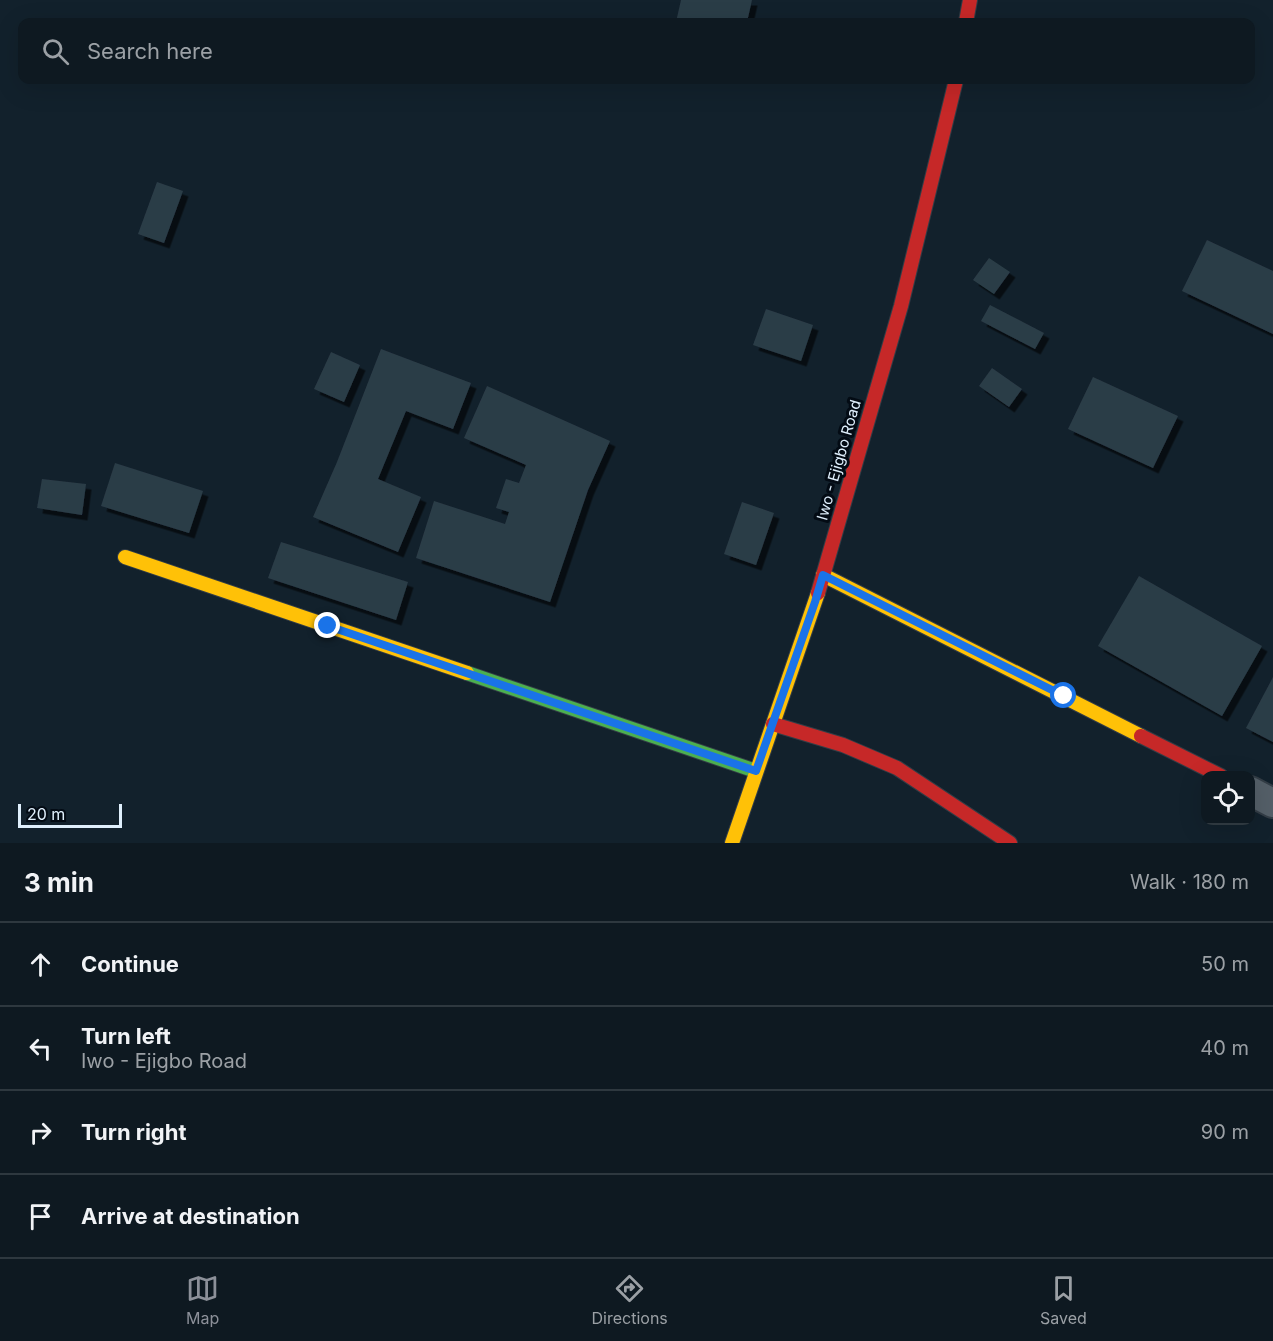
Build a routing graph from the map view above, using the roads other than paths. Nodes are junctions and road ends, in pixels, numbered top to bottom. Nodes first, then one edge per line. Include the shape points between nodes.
1 (970, 0) edge
2 (967, 18) edge
3 (955, 84) edge
4 (125, 557) dead end
5 (823, 575) junction
6 (773, 724) junction
7 (756, 771) junction
8 (1211, 771) edge
9 (1255, 793) edge
10 (1273, 803) edge
11 (732, 843) edge
12 (1010, 843) edge

1 - 2 street
3 - 5 street, Iwo - Ejigbo Road via 901,306
4 - 7 street
5 - 6 street, Iwo - Ejigbo Road
5 - 8 street
6 - 7 street, Iwo - Ejigbo Road
6 - 12 street via 843,745 897,768
7 - 11 street, Iwo - Ejigbo Road
9 - 10 street

